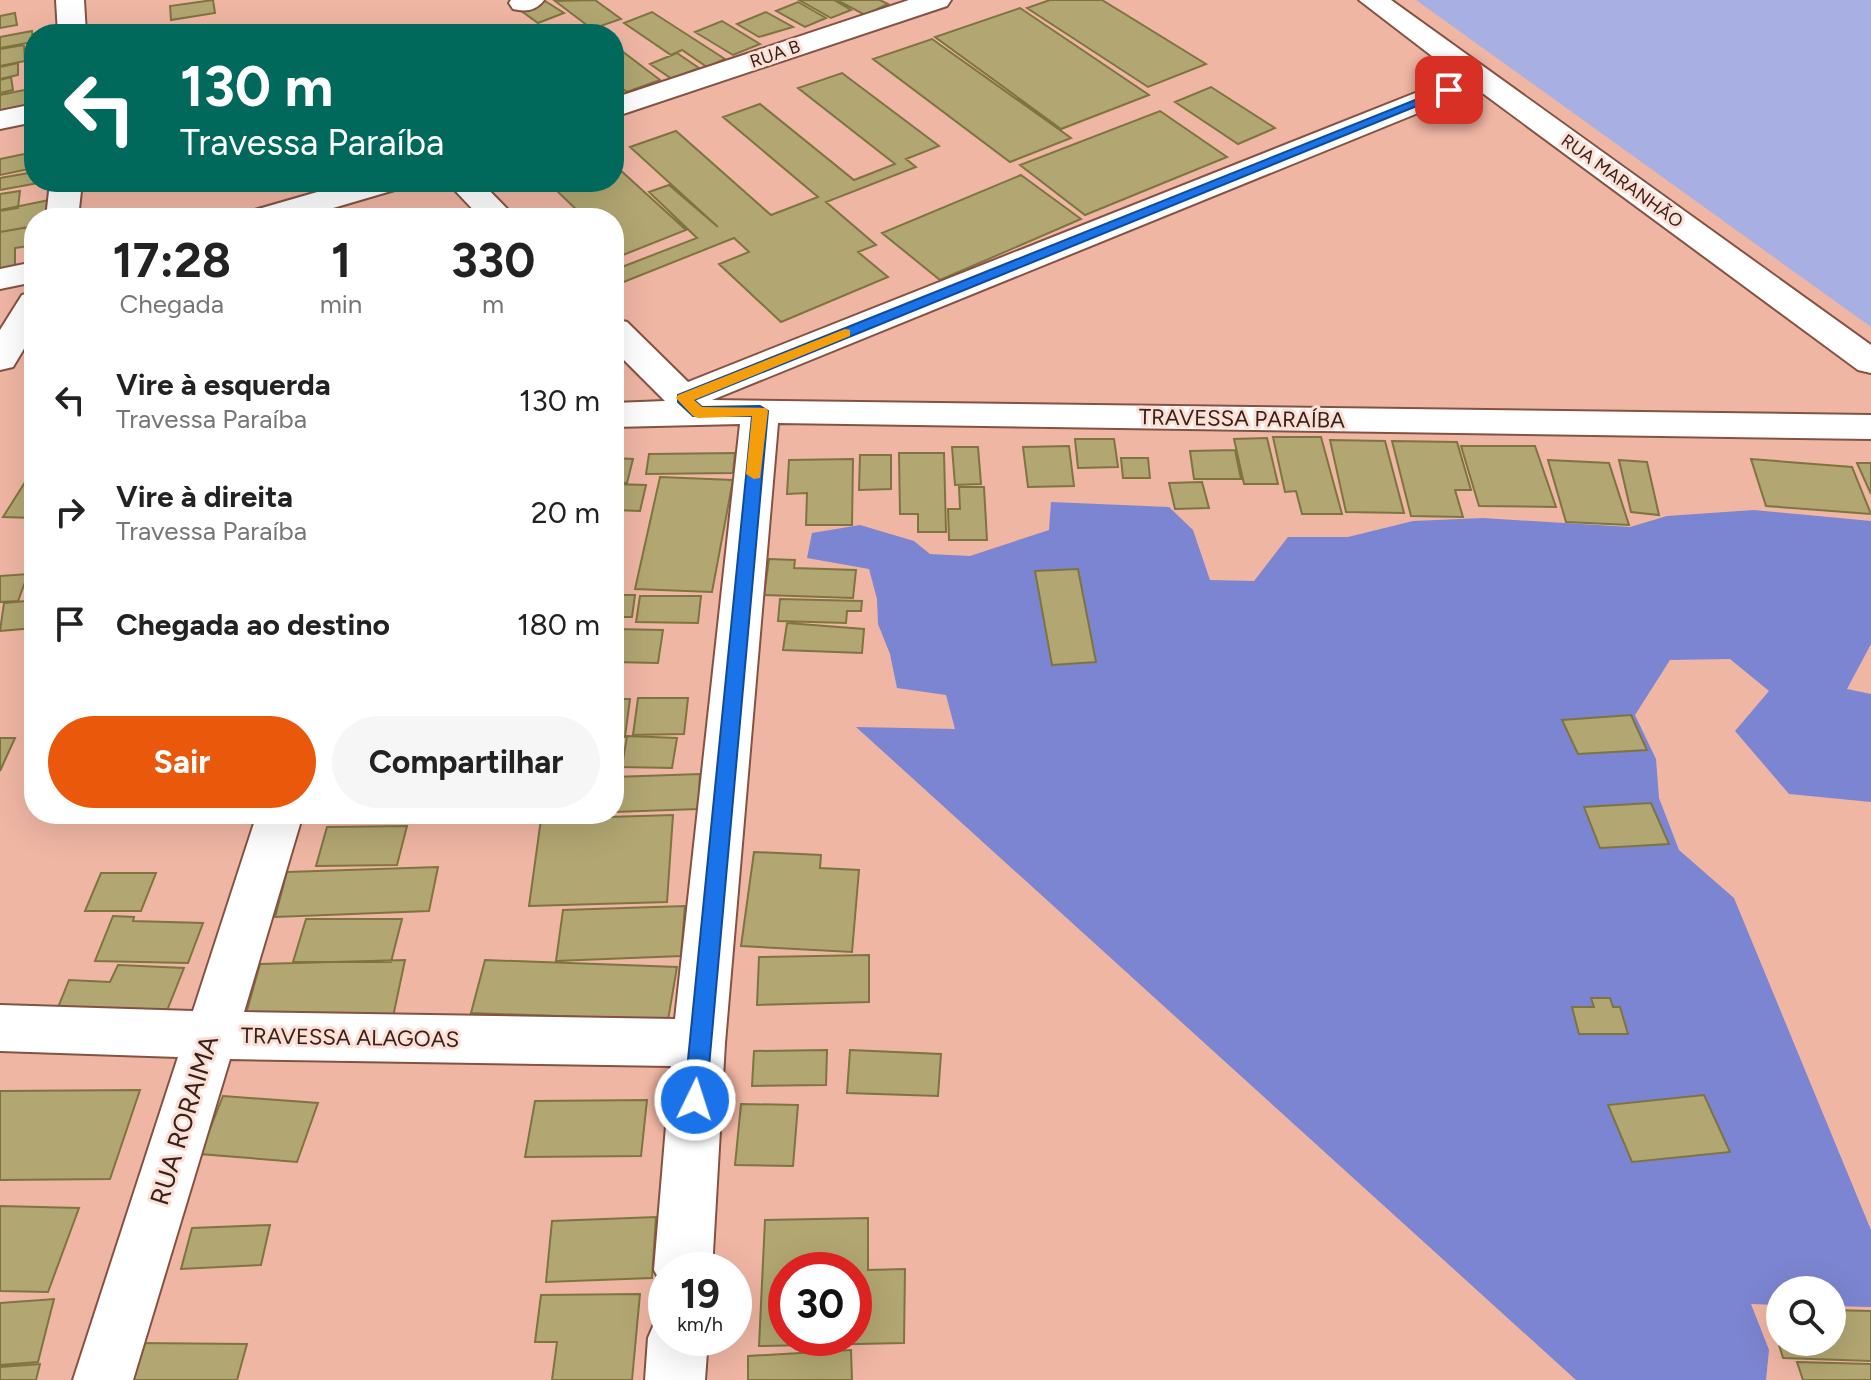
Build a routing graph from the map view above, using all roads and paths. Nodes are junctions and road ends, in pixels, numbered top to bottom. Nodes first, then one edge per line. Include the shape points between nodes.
1 (70, 0) edge
2 (937, 0) edge
3 (1373, 0) edge
4 (71, 24) edge
5 (1479, 78) junction
6 (624, 105) edge
7 (24, 115) edge
8 (0, 120) edge
9 (353, 192) edge
10 (473, 192) edge
11 (297, 208) edge
12 (490, 208) edge
13 (24, 274) edge
14 (0, 279) edge
15 (24, 319) edge
16 (624, 340) edge
17 (0, 359) edge
18 (1871, 362) edge
19 (691, 405) junction
20 (760, 411) junction
21 (624, 414) edge
22 (1871, 427) edge
23 (277, 824) edge
24 (0, 1028) edge
25 (210, 1035) junction
26 (699, 1043) junction
27 (684, 1252) edge
28 (677, 1356) edge
29 (103, 1380) edge
30 (675, 1380) edge

1 - 4 street
2 - 6 street, RUA B
3 - 5 street, RUA MARANHÃO
5 - 18 street, RUA MARANHÃO
5 - 19 street, TRAVESSA PARAÍBA
7 - 8 street
9 - 11 street
10 - 12 street
13 - 14 street
15 - 17 street
16 - 19 street
19 - 20 street, TRAVESSA PARAÍBA
19 - 21 street, TRAVESSA PARAÍBA
20 - 22 street, TRAVESSA PARAÍBA
20 - 26 street
23 - 25 street, RUA RORAIMA
24 - 25 street, TRAVESSA ALAGOAS
25 - 26 street, TRAVESSA ALAGOAS
25 - 29 street, RUA RORAIMA
26 - 27 street
28 - 30 street

